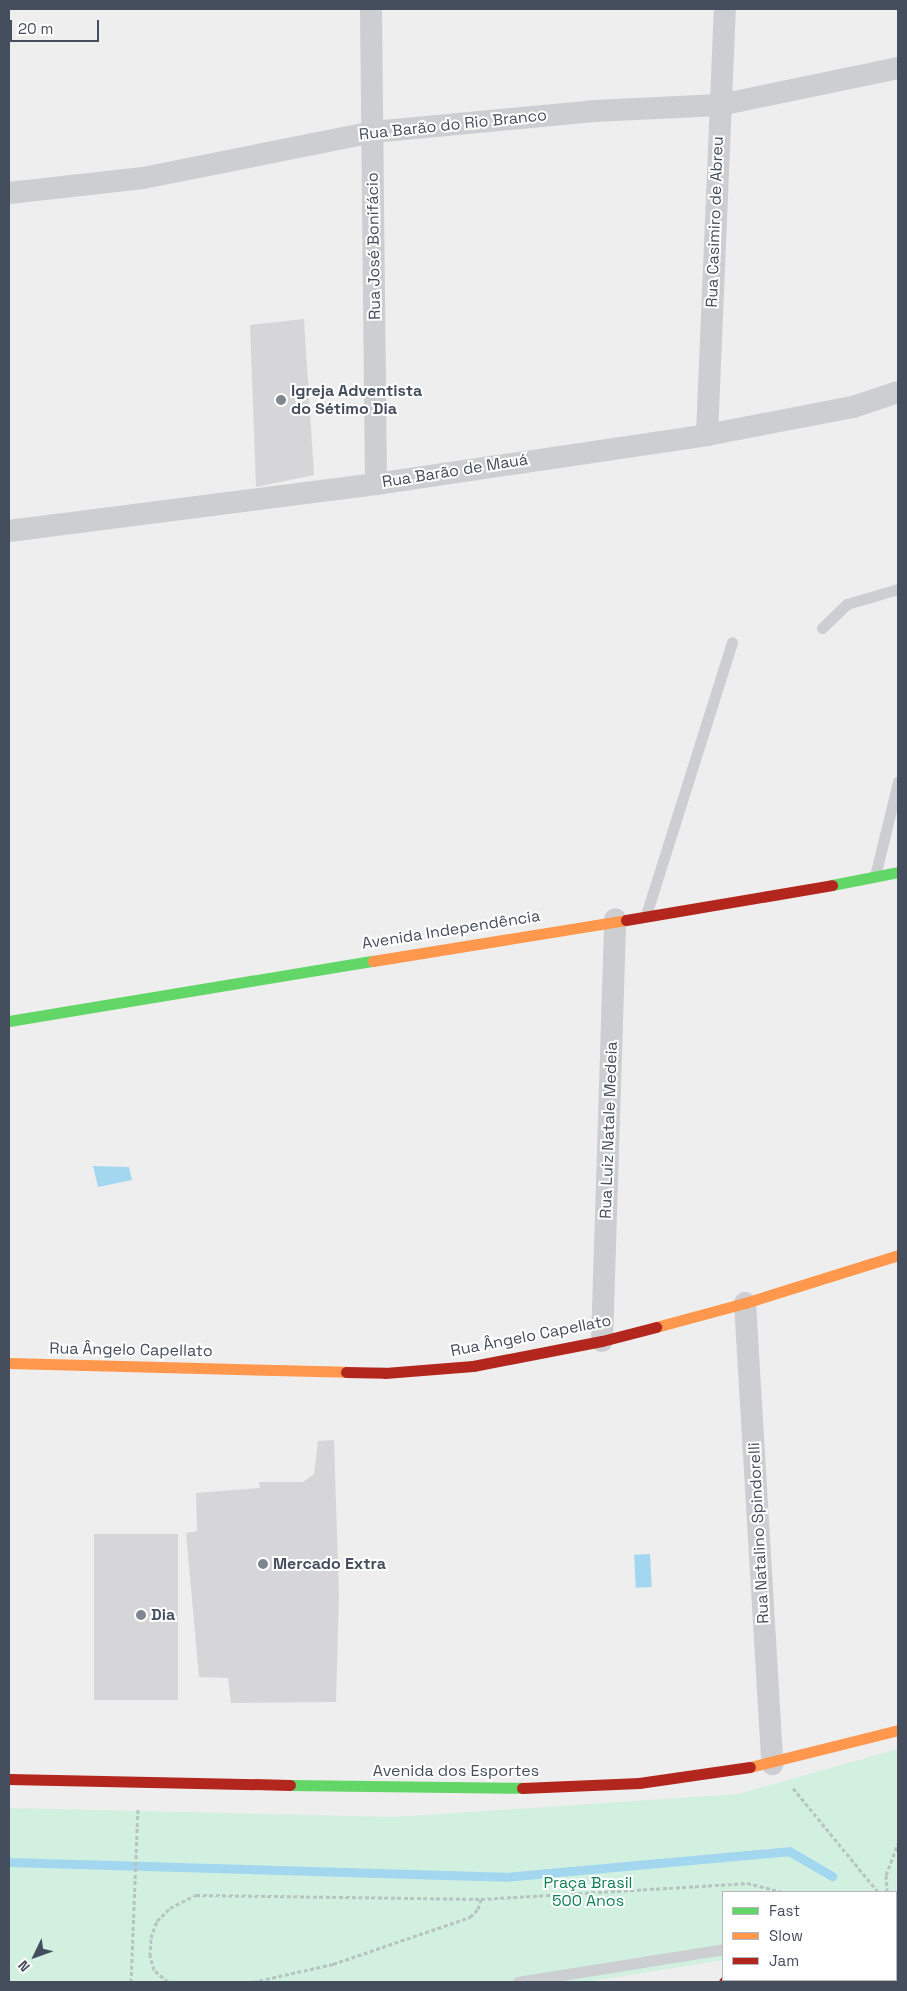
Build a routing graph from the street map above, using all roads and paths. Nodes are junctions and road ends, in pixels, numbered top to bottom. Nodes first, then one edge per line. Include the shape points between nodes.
1 (371, 9) edge
2 (725, 9) edge
3 (898, 68) edge
4 (720, 105) junction
5 (372, 132) junction
6 (9, 193) edge
7 (898, 392) edge
8 (707, 435) junction
9 (376, 484) junction
10 (9, 531) edge
11 (898, 589) edge
12 (822, 628) dead end
13 (732, 642) dead end
14 (898, 782) edge
15 (898, 872) edge
16 (875, 876) junction
17 (646, 915) junction
18 (615, 920) junction
19 (9, 1022) edge
20 (898, 1255) edge
21 (744, 1303) junction
22 (602, 1341) junction
23 (9, 1363) edge
24 (898, 1730) edge
25 (772, 1764) junction
26 (9, 1780) edge
27 (138, 1810) dead end
28 (898, 1843) edge
29 (778, 1891) edge
30 (877, 1891) edge
31 (887, 1891) edge
32 (481, 1899) junction
33 (722, 1948) edge
34 (131, 1982) edge
35 (168, 1982) edge
36 (253, 1982) edge
37 (518, 1982) edge

1 - 5 street, Rua José Bonifácio
2 - 4 street, Rua Casimiro de Abreu
3 - 4 street, Rua Barão do Rio Branco
4 - 5 street, Rua Barão do Rio Branco via 594,111
4 - 8 street, Rua Casimiro de Abreu
5 - 6 street, Rua Barão do Rio Branco via 143,178
5 - 9 street, Rua José Bonifácio
7 - 8 street, Rua Barão de Mauá via 853,407
8 - 9 street, Rua Barão de Mauá
9 - 10 street, Rua Barão de Mauá
11 - 12 lane via 847,604
13 - 17 lane
14 - 16 lane
15 - 16 main road, Avenida Independência
16 - 17 main road, Avenida Independência
17 - 18 main road, Avenida Independência
18 - 19 main road, Avenida Independência
18 - 22 street, Rua Luiz Natale Medeia
20 - 21 main road, Rua Ângelo Capellato
21 - 22 main road, Rua Ângelo Capellato
21 - 25 street, Rua Natalino Spindorelli
22 - 23 main road, Rua Ângelo Capellato via 473,1366 385,1372
24 - 25 main road, Avenida dos Esportes
25 - 26 main road, Avenida dos Esportes via 640,1783 501,1789
25 - 30 path
27 - 34 path
28 - 31 path via 886,1875
29 - 32 path via 747,1882
32 - 35 path via 196,1895 157,1921 151,1938 150,1956 154,1970
32 - 36 path via 478,1909 457,1921 333,1964
33 - 37 lane

